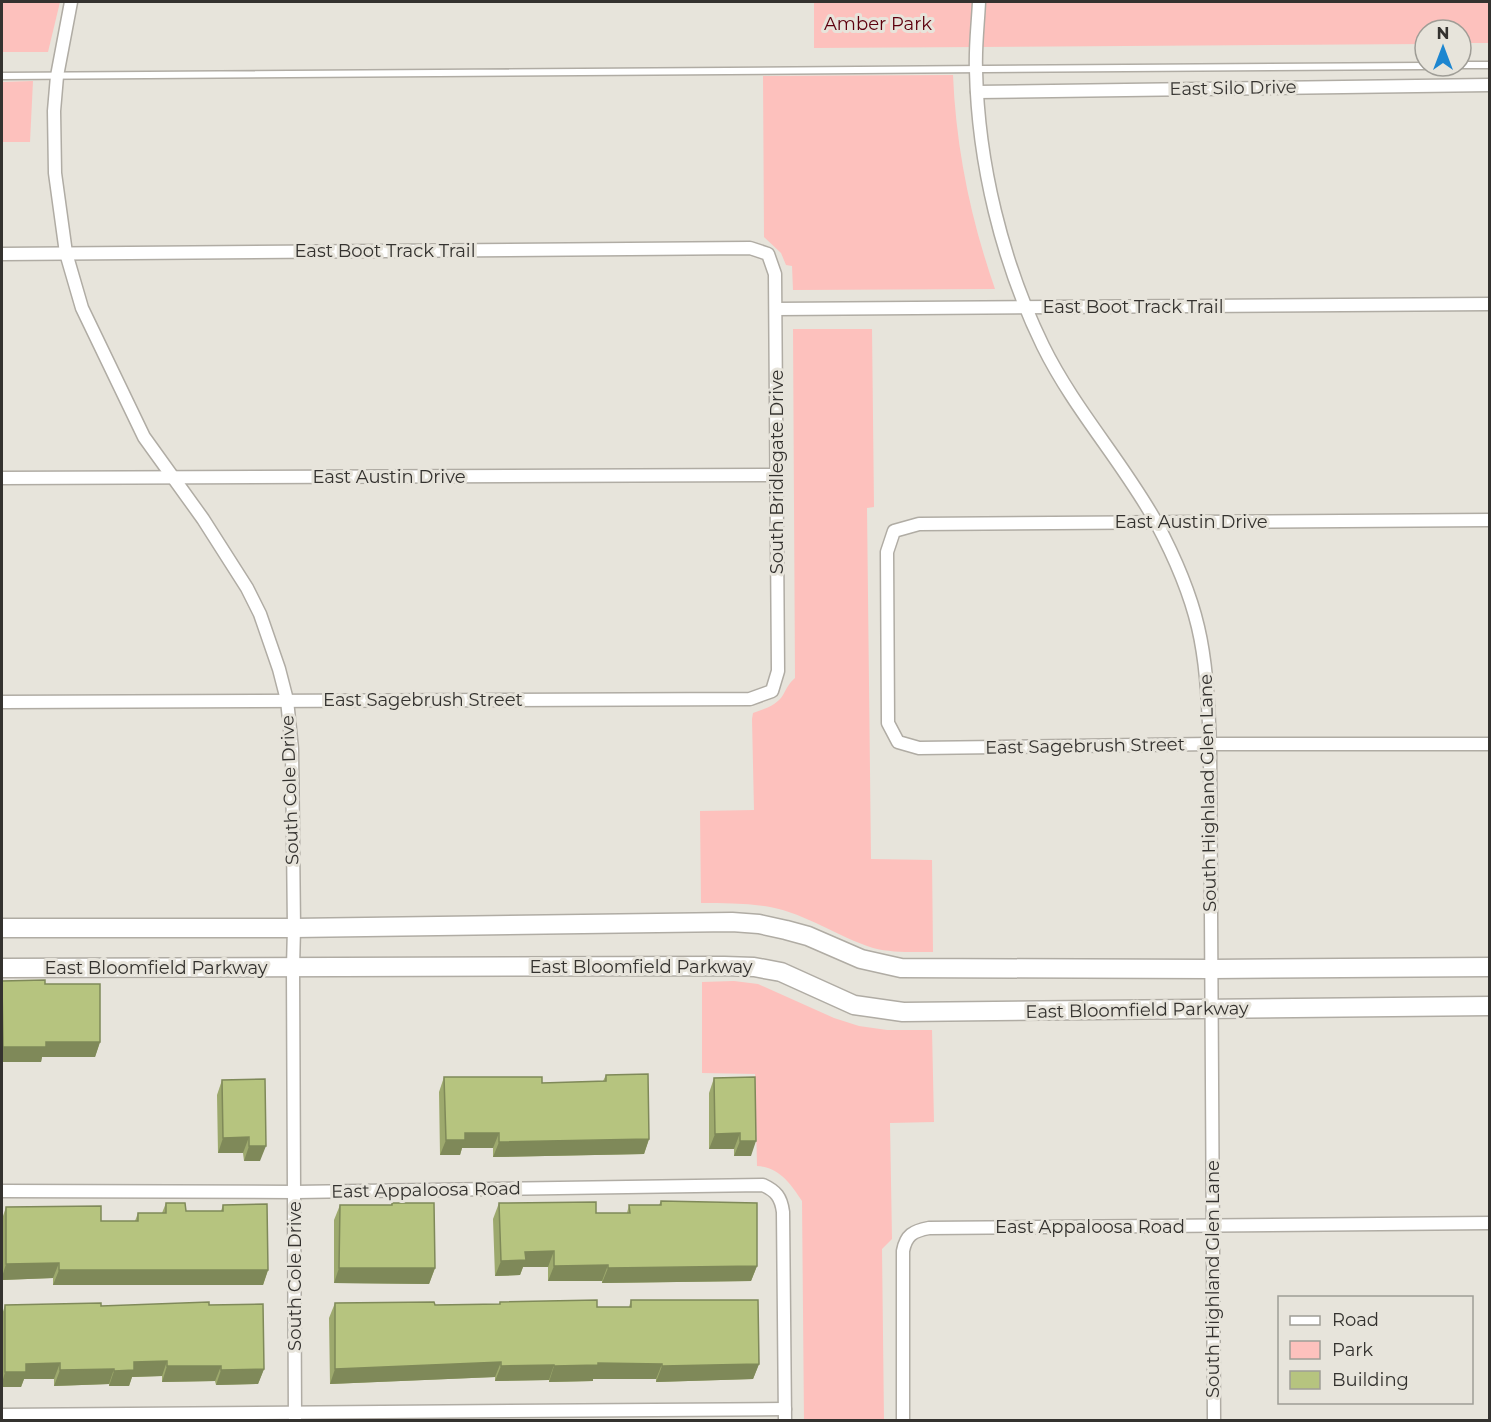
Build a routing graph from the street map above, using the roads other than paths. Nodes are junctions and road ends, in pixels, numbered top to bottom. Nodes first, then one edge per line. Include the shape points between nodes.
1 (71, 2) edge
2 (979, 2) edge
3 (1473, 65) edge
4 (1490, 65) edge
5 (1413, 66) edge
6 (976, 69) junction
7 (2, 76) edge
8 (57, 76) junction
9 (1490, 85) edge
10 (977, 92) junction
11 (66, 253) junction
12 (2, 254) edge
13 (768, 254) joint
14 (1490, 304) edge
15 (1027, 308) junction
16 (776, 309) junction
17 (776, 475) junction
18 (2, 478) edge
19 (173, 478) junction
20 (1490, 520) edge
21 (1156, 522) junction
22 (772, 691) joint
23 (287, 700) junction
24 (2, 702) edge
25 (898, 742) joint
26 (1210, 744) junction
27 (1490, 744) edge
28 (2, 928) edge
29 (294, 928) junction
30 (293, 967) junction
31 (1490, 967) edge
32 (2, 968) edge
33 (1211, 969) junction
34 (1490, 1006) edge
35 (1211, 1009) junction
36 (2, 1191) edge
37 (295, 1192) junction
38 (1490, 1223) edge
39 (1212, 1226) junction
40 (2, 1415) edge
41 (785, 1415) edge
42 (295, 1417) edge
43 (903, 1420) edge
44 (1214, 1420) edge

1 - 8 street, South Cole Drive
2 - 6 street, South Highland Glen Lane
3 - 4 lane
5 - 6 lane
6 - 8 lane
6 - 10 street, South Highland Glen Lane
7 - 8 lane
8 - 11 street, South Cole Drive via 55,172
9 - 10 street, East Silo Drive
10 - 15 street, South Highland Glen Lane via 998,220
11 - 12 street, East Boot Track Trail
11 - 13 street, East Boot Track Trail via 750,248
11 - 19 street, South Cole Drive via 82,308 144,437
13 - 16 street, South Bridlegate Drive via 775,274
14 - 15 street, East Boot Track Trail
15 - 16 street, East Boot Track Trail
15 - 21 street, South Highland Glen Lane via 1043,346 1075,402
16 - 17 street, South Bridlegate Drive
17 - 19 street, East Austin Drive
17 - 22 street, South Bridlegate Drive via 778,671
18 - 19 street, East Austin Drive
19 - 23 street, South Cole Drive via 225,552 260,614
20 - 21 street, East Austin Drive
21 - 25 street, East Austin Drive via 919,524 894,531 887,552 888,723
21 - 26 street, South Highland Glen Lane via 1198,625 1208,687
22 - 23 street, East Sagebrush Street via 750,699
23 - 24 street, East Sagebrush Street
23 - 29 street, South Cole Drive via 292,749
25 - 26 street, East Sagebrush Street via 919,748
26 - 27 street, East Sagebrush Street
26 - 33 street, South Highland Glen Lane
28 - 29 street
29 - 30 street, South Cole Drive
29 - 33 street via 732,922 786,930 861,959 901,968
30 - 32 street, East Bloomfield Parkway
30 - 35 street, East Bloomfield Parkway via 754,967 781,972 854,1005 903,1012
30 - 37 street, South Cole Drive
31 - 33 street
33 - 35 street, South Highland Glen Lane
34 - 35 street, East Bloomfield Parkway
35 - 39 street, South Highland Glen Lane
36 - 37 street, East Appaloosa Road
37 - 41 street, East Appaloosa Road via 763,1185 776,1192 783,1212
37 - 42 street, South Cole Drive
38 - 39 street, East Appaloosa Road
39 - 43 street, East Appaloosa Road via 929,1228 908,1235 903,1251
39 - 44 street, South Highland Glen Lane
40 - 42 street
41 - 42 street

